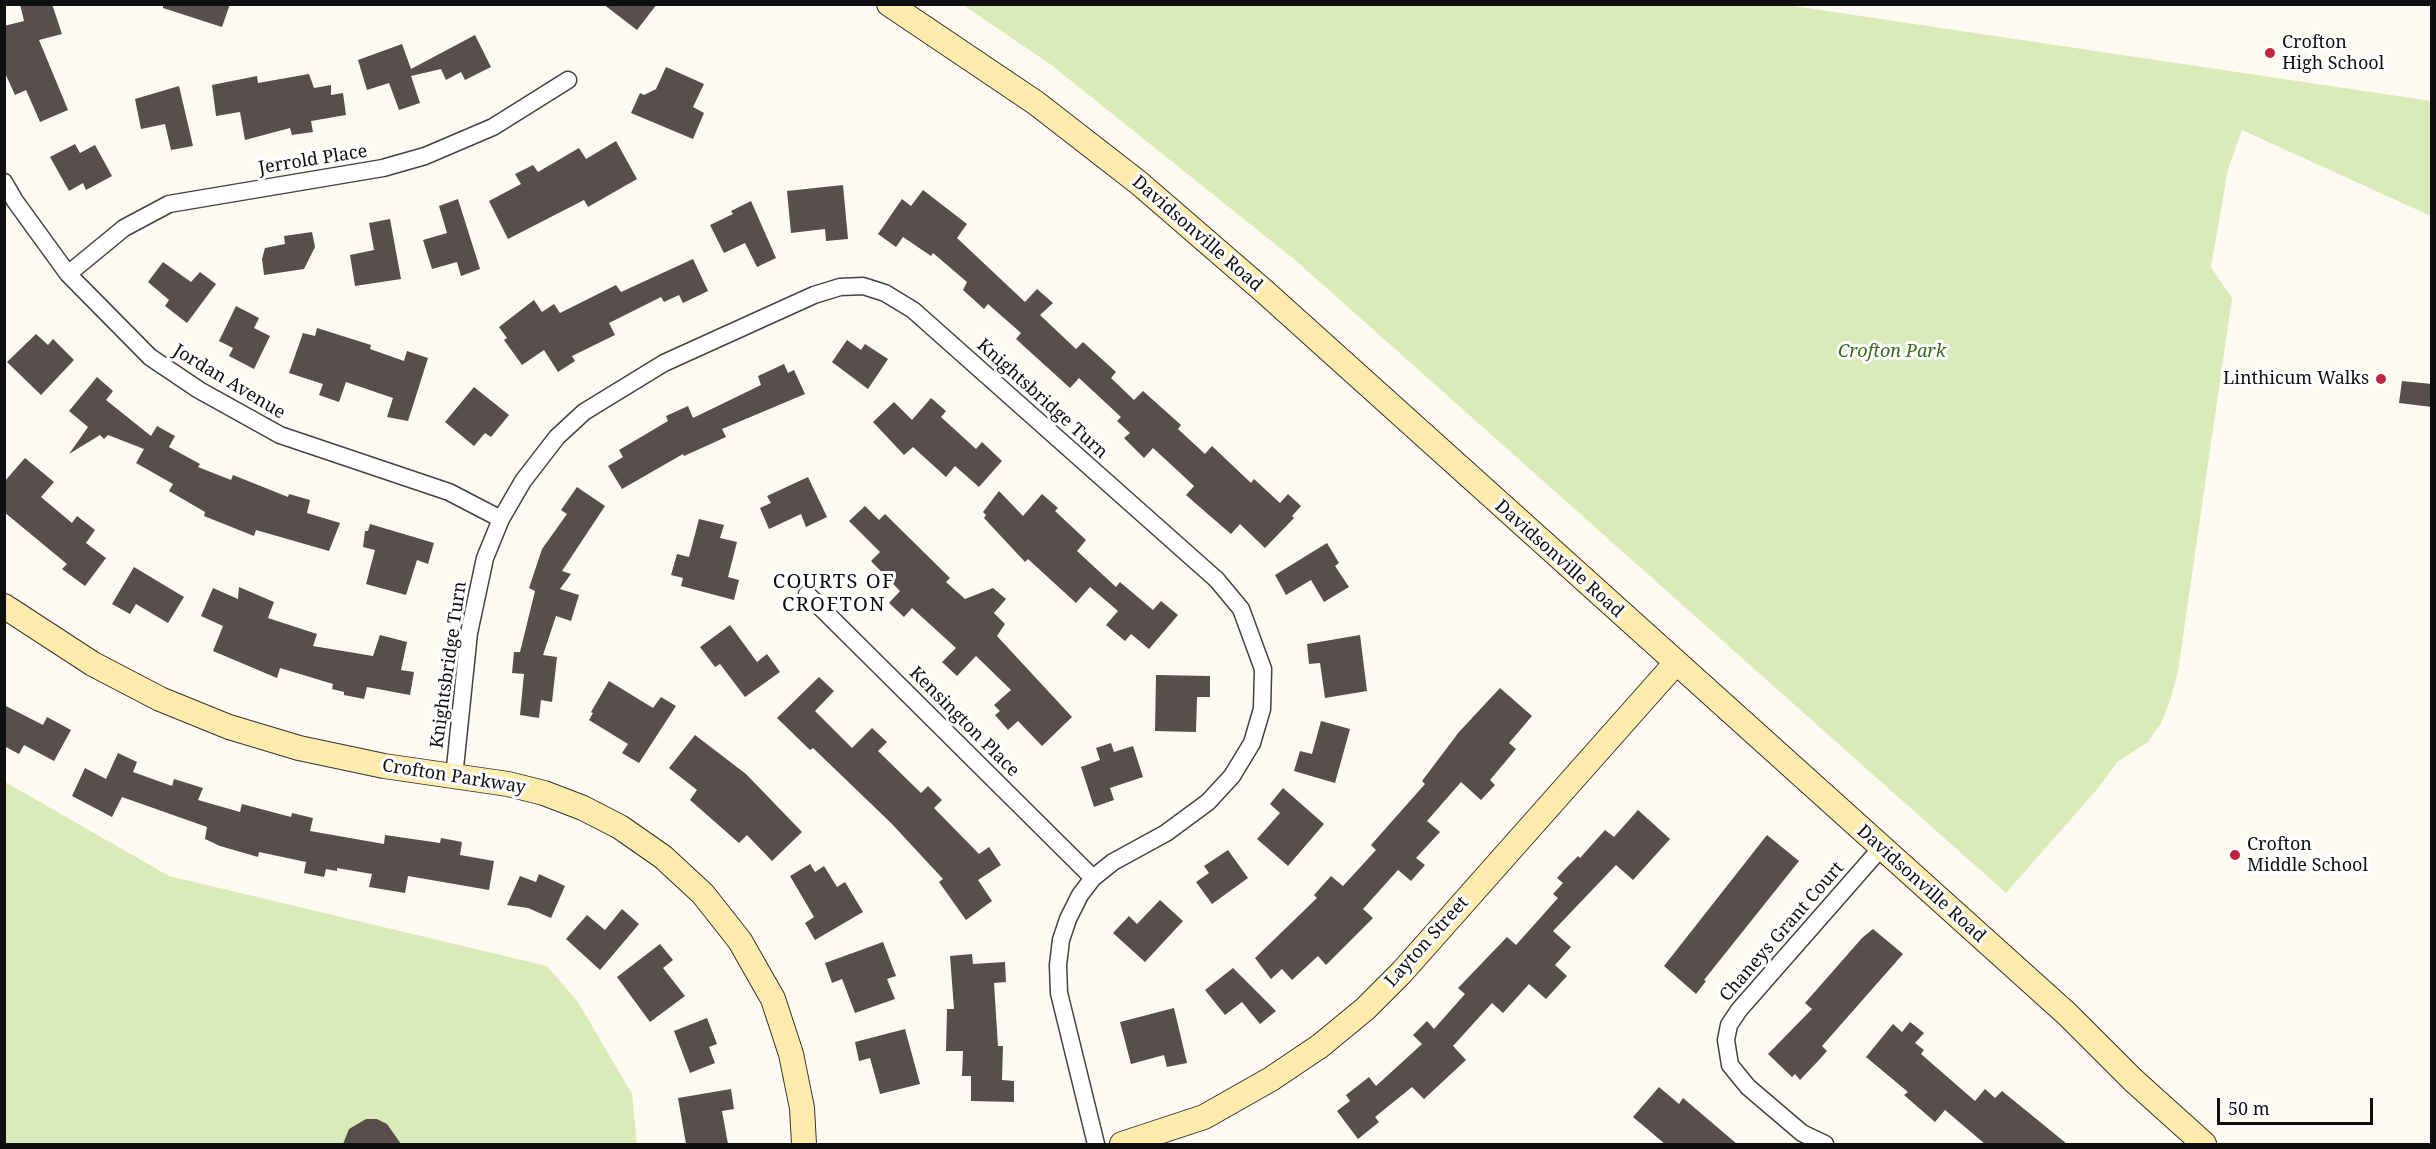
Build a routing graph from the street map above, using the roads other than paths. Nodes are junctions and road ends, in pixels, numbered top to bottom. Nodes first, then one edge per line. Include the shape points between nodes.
1 (889, 4) edge
2 (568, 80) dead end
3 (4, 182) edge
4 (68, 274) junction
5 (501, 519) junction
6 (807, 594) dead end
7 (4, 606) edge
8 (1675, 664) junction
9 (454, 777) junction
10 (1881, 848) junction
11 (1093, 878) junction
12 (804, 1144) edge
13 (1096, 1144) edge
14 (1122, 1144) edge
15 (1825, 1144) edge
16 (2204, 1144) edge

1 - 8 street, Davidsonville Road via 1036,103 1139,183 1265,292
2 - 4 street, Jerrold Place via 493,127 425,156 383,168 169,204 124,228
3 - 4 street, Jordan Avenue
4 - 5 street, Jordan Avenue via 150,357 239,415 280,435 448,492
5 - 9 street, Knightsbridge Turn via 476,594
5 - 11 street, Knightsbridge Turn via 557,438 584,412 664,363 814,295 840,287 863,286 885,293 913,310 1217,580 1241,609 1256,647 1263,669 1262,709 1252,743 1232,776 1208,802 1166,833 1113,862
6 - 11 street, Kensington Place
7 - 9 street, Crofton Parkway via 93,664 160,699 229,727 299,748
8 - 10 street, Davidsonville Road
8 - 14 street, Layton Street via 1365,1009 1320,1046 1204,1117
9 - 12 street, Crofton Parkway via 508,784 583,808 620,827 663,857 703,894 740,941 773,999 791,1054 802,1108
10 - 15 street, Chaneys Grant Court via 1739,1010 1729,1025 1726,1040 1730,1065 1748,1087 1802,1133
10 - 16 street, Davidsonville Road via 2067,1014
11 - 13 street, Knightsbridge Turn via 1068,919 1058,964 1059,993

